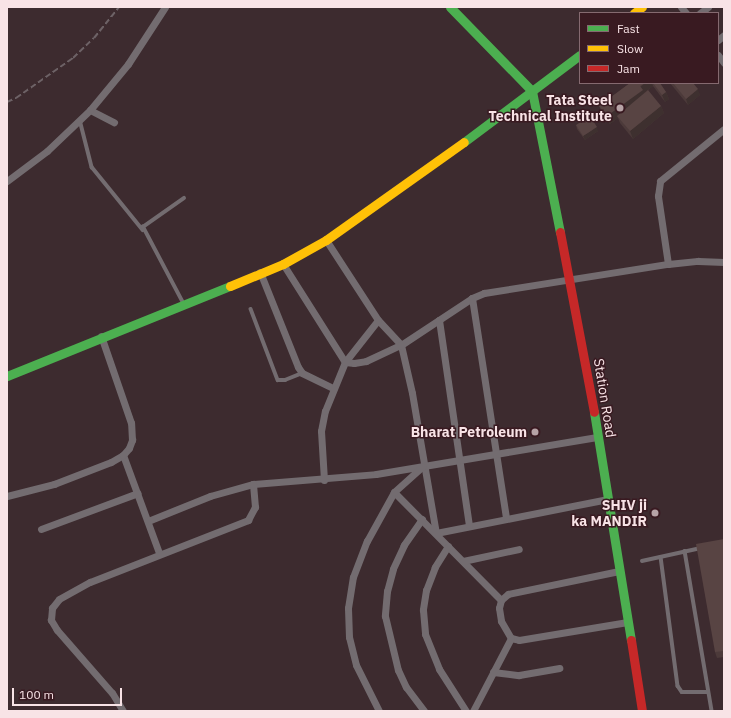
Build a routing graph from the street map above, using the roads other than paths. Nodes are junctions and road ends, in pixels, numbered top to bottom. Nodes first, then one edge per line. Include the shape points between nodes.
1 (165, 7) edge
2 (450, 7) edge
3 (579, 55) edge
4 (532, 91) junction
5 (90, 110) junction
6 (80, 120) junction
7 (114, 122) dead end
8 (724, 129) edge
9 (7, 181) edge
10 (184, 198) dead end
11 (144, 231) junction
12 (326, 240) junction
13 (724, 262) edge
14 (283, 264) junction
15 (668, 264) junction
16 (260, 272) junction
17 (571, 281) junction
18 (472, 298) junction
19 (184, 304) junction
20 (251, 309) dead end
21 (378, 320) junction
22 (439, 320) junction
23 (101, 336) junction
24 (401, 345) junction
25 (345, 362) junction
26 (302, 373) junction
27 (7, 376) edge
28 (334, 388) junction
29 (597, 437) junction
30 (496, 454) junction
31 (123, 455) junction
32 (460, 461) junction
33 (424, 466) junction
34 (324, 480) junction
35 (253, 484) junction
36 (394, 492) junction
37 (138, 493) junction
38 (7, 496) edge
39 (607, 498) junction
40 (506, 517) junction
41 (422, 519) junction
42 (148, 521) junction
43 (469, 525) junction
44 (41, 530) dead end
45 (436, 533) junction
46 (448, 546) junction
47 (704, 547) edge
48 (519, 548) dead end
49 (685, 551) junction
50 (159, 553) junction
51 (661, 557) junction
52 (463, 561) junction
53 (642, 561) dead end
54 (619, 571) junction
55 (502, 600) junction
56 (628, 622) junction
57 (511, 638) junction
58 (559, 668) dead end
59 (493, 672) junction
60 (708, 692) junction
61 (123, 711) edge
62 (379, 711) edge
63 (424, 711) edge
64 (466, 711) edge
65 (473, 711) edge
66 (642, 711) edge
67 (712, 711) edge

1 - 5 street via 128,64
2 - 4 main road
3 - 4 main road
4 - 12 main road via 404,187
4 - 17 main road, Station Road
5 - 6 street
5 - 7 street
6 - 9 street via 47,151
6 - 11 lane via 92,167
8 - 15 street via 660,181 658,196
10 - 11 lane via 146,223
11 - 19 lane
12 - 14 main road
12 - 21 street
13 - 15 street
14 - 16 main road
14 - 25 street
15 - 17 street
16 - 19 main road
16 - 26 street
17 - 18 street via 506,288
17 - 29 main road, Station Road
18 - 22 street
18 - 30 street
19 - 23 main road
20 - 26 lane via 278,380
21 - 24 street
21 - 25 street
22 - 24 street
22 - 32 street
23 - 27 main road
23 - 31 street via 133,433
24 - 25 street via 366,361
24 - 33 street
25 - 28 street
26 - 28 street
28 - 34 street via 324,411 321,431
29 - 30 street
29 - 39 main road, Station Road
30 - 32 street
30 - 40 street
31 - 37 street
31 - 38 street via 54,484
32 - 33 street
32 - 43 street
33 - 34 street
33 - 36 street
33 - 45 street
34 - 35 street
35 - 42 street via 232,488
35 - 50 street via 255,508 248,520
36 - 41 street
36 - 62 street via 366,541 353,577 348,608 349,638 356,666
37 - 42 street
37 - 44 street
39 - 40 street
39 - 54 main road, Station Road
40 - 43 street
41 - 45 street
41 - 63 street via 404,545 393,569 387,591 385,616 390,646 398,670 406,687
42 - 50 street
43 - 45 street
45 - 46 street
46 - 52 street
46 - 64 street via 435,567 426,590 423,610 425,634 439,669
47 - 49 lane
48 - 52 street
49 - 51 lane
49 - 60 lane
50 - 61 street via 72,590 59,599 52,608 51,620 112,693
51 - 53 lane
51 - 60 lane via 678,686 682,692
52 - 55 street
54 - 55 street via 518,590
54 - 56 main road, Station Road
55 - 57 street via 501,621
56 - 57 street via 534,639
56 - 66 main road, Station Road
57 - 59 street
58 - 59 street via 519,676
59 - 65 street
60 - 67 lane

